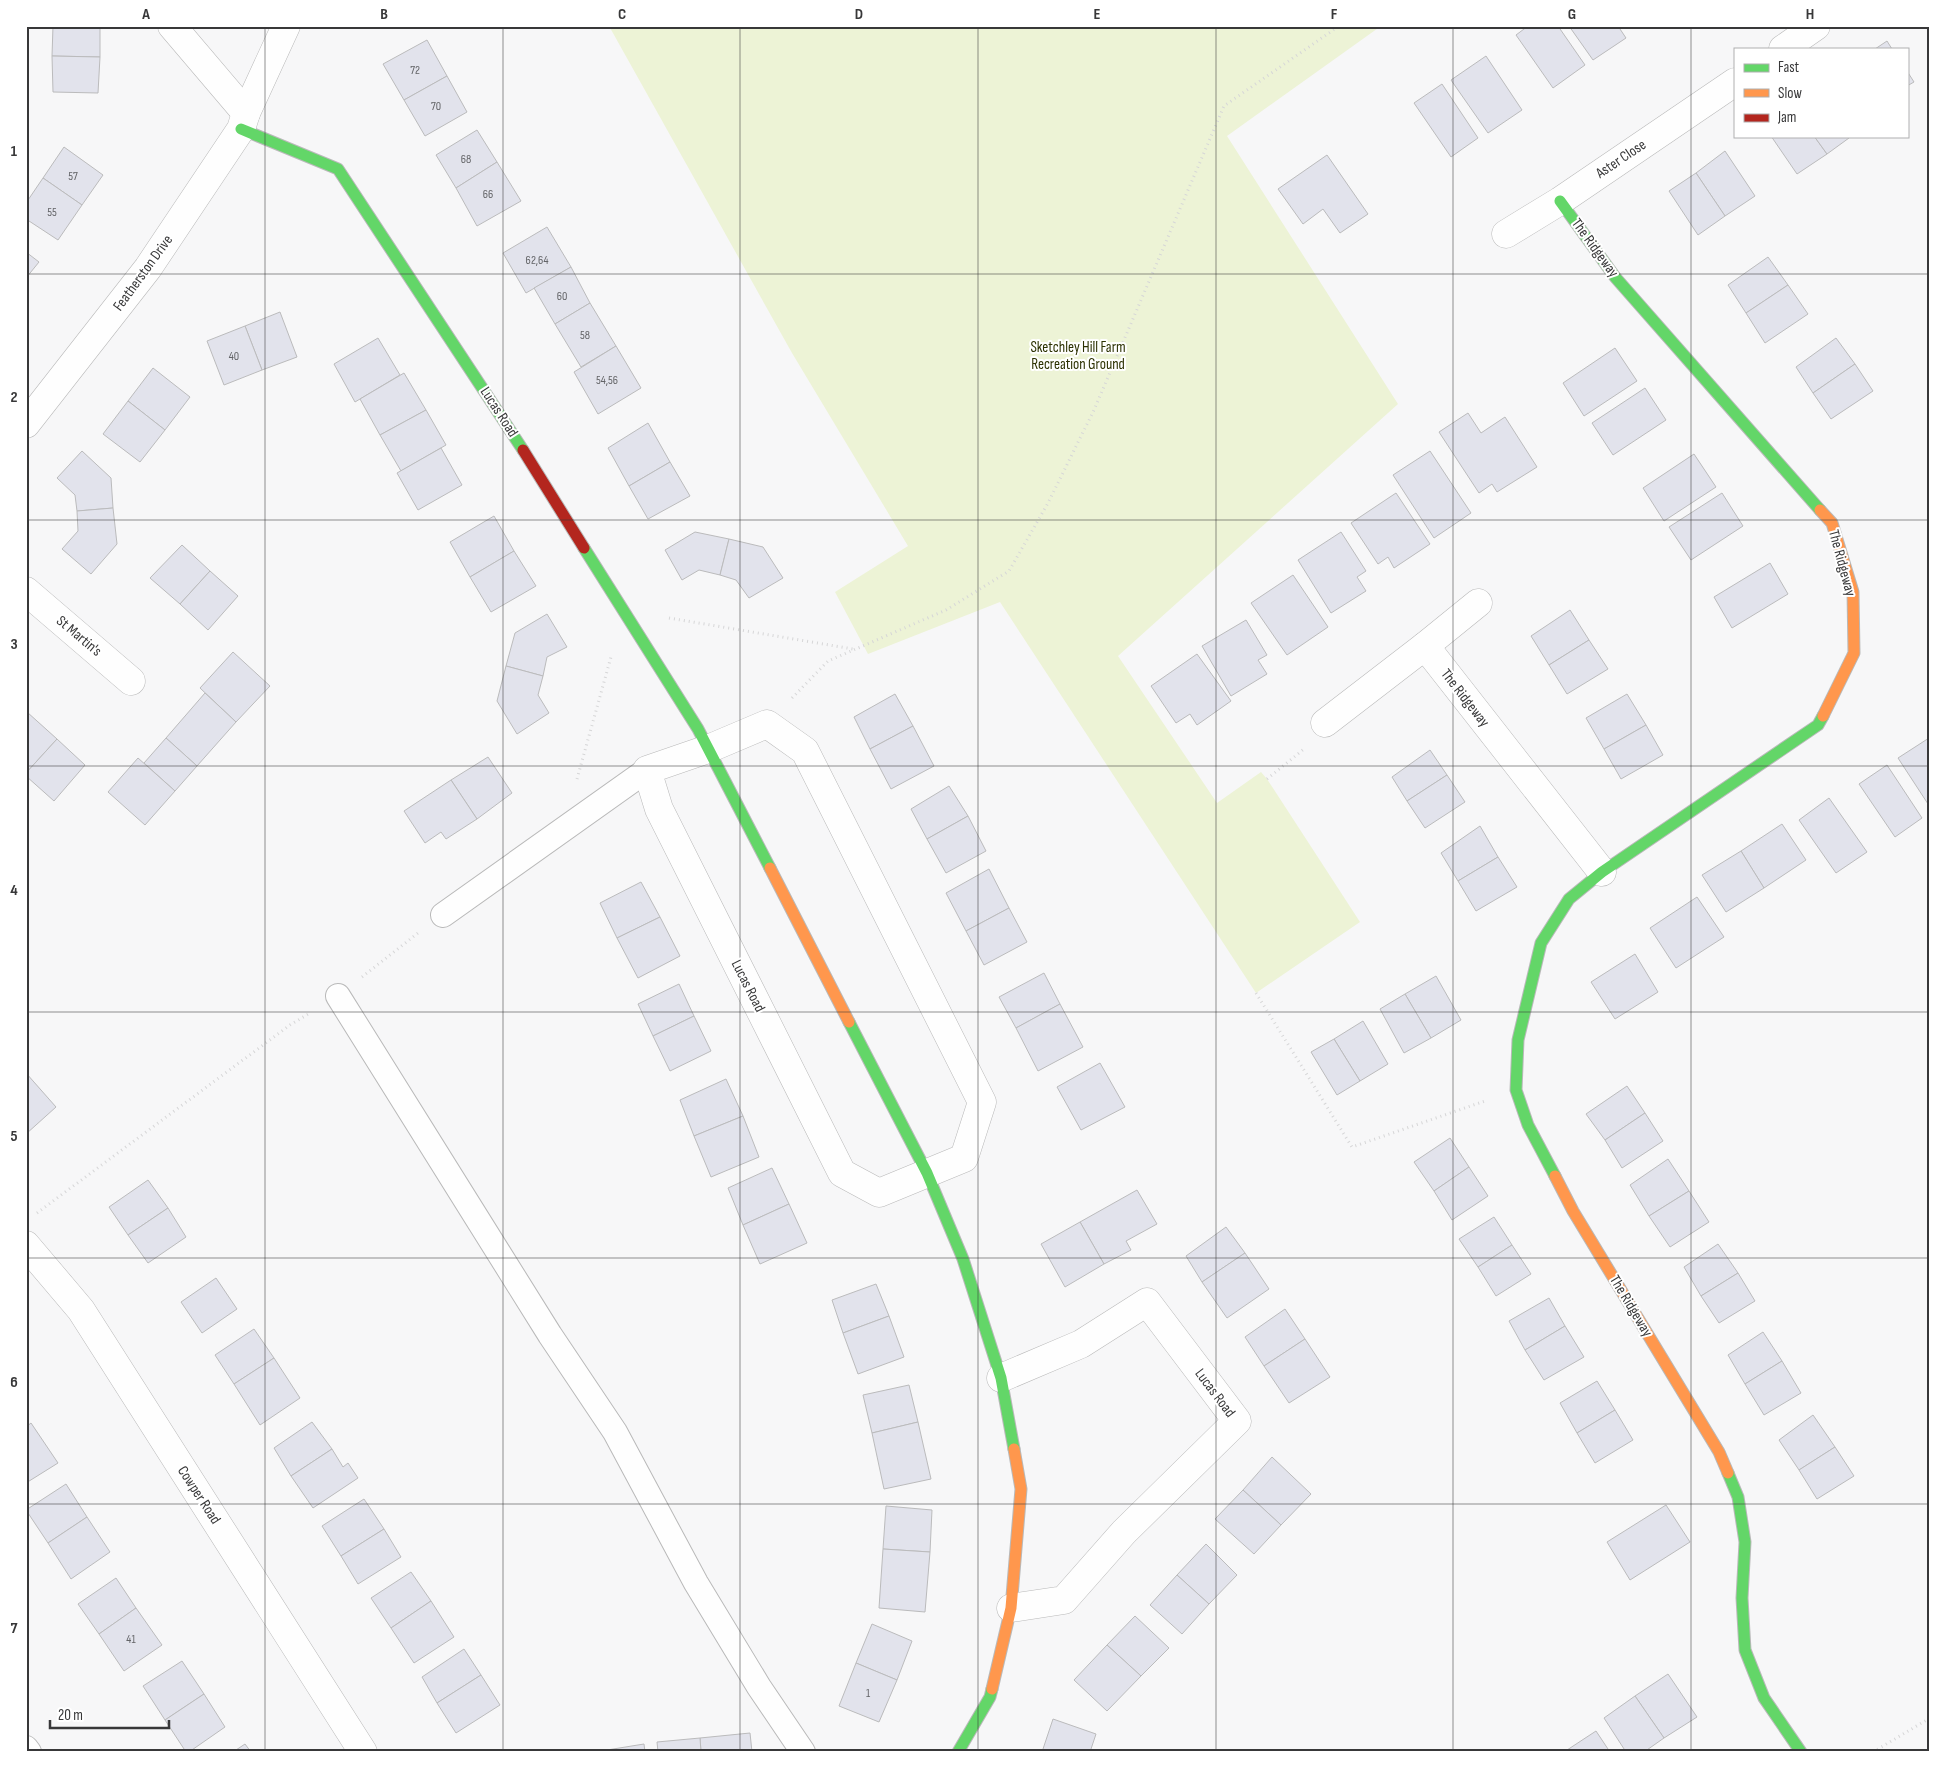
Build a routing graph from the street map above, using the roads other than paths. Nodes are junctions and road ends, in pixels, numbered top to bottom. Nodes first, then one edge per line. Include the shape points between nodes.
1 (172, 26) edge
2 (286, 26) edge
3 (1816, 26) edge
4 (1784, 48) edge
5 (1734, 83) edge
6 (243, 121) junction
7 (1560, 200) junction
8 (1506, 234) dead end
9 (26, 424) edge
10 (26, 591) edge
11 (1478, 603) dead end
12 (1424, 646) junction
13 (131, 681) dead end
14 (1325, 723) road end
15 (708, 749) junction
16 (647, 770) junction
17 (1602, 872) junction
18 (443, 915) road end
19 (338, 996) road end
20 (928, 1173) junction
21 (26, 1245) edge
22 (1001, 1378) junction
23 (1011, 1608) junction
24 (26, 1748) edge
25 (28, 1752) edge
26 (363, 1752) edge
27 (803, 1752) edge
28 (958, 1752) edge
29 (1801, 1752) edge

1 - 6 street
2 - 6 street, Featherston Drive
3 - 4 street
5 - 7 street, Aster Close
6 - 9 street, Featherston Drive via 148,268
6 - 15 street, Lucas Road via 338,169 499,412
7 - 8 street, Aster Close
7 - 17 street, The Ridgeway via 1615,277 1832,523 1853,592 1854,653 1818,725
10 - 13 street, St Martin's
11 - 12 street
12 - 14 street
12 - 17 street, The Ridgeway
15 - 16 street
15 - 20 street, Lucas Road
15 - 20 street, Lucas Road via 767,724 806,751 982,1102 964,1158
16 - 18 lane
16 - 20 street, Lucas Road via 659,808 842,1173 879,1192
17 - 29 street, The Ridgeway via 1569,899 1541,943 1518,1040 1516,1090 1528,1125 1573,1210 1719,1452 1731,1479 1738,1496 1745,1542 1742,1598 1745,1650 1764,1698
19 - 27 lane via 550,1335 615,1432 696,1583
20 - 22 street, Lucas Road via 962,1259
21 - 26 street, Cowper Road via 81,1310
22 - 23 street, Lucas Road via 1021,1489
22 - 23 street, Lucas Road via 1081,1344 1147,1302 1237,1421 1124,1532 1064,1600
23 - 28 street, Lucas Road via 990,1697
24 - 25 lane

